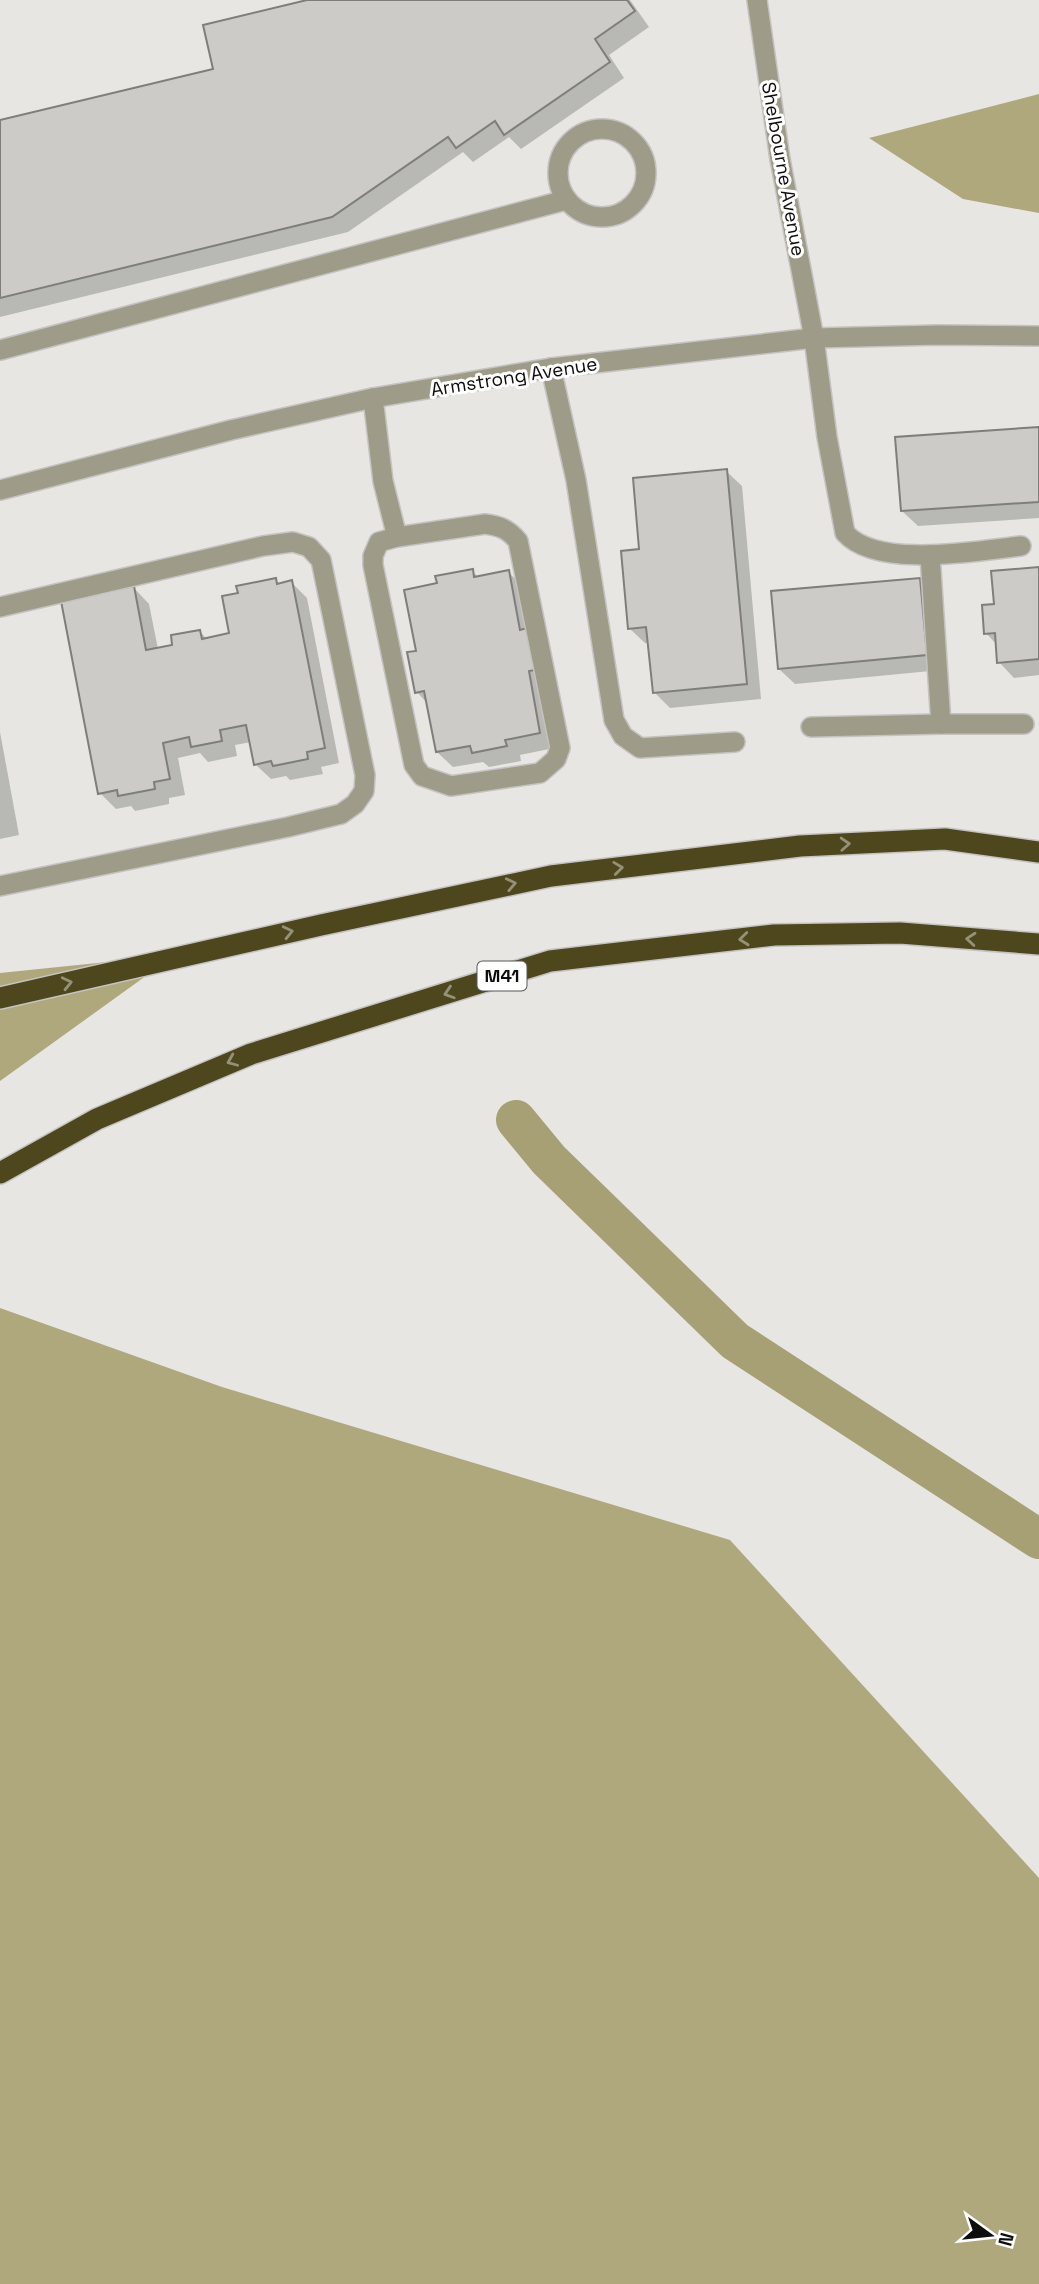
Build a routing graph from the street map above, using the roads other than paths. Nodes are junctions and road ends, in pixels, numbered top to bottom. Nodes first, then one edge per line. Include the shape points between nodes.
1 (757, 0) edge
2 (566, 200) junction
3 (1039, 336) edge
4 (814, 338) junction
5 (0, 350) edge
6 (551, 368) junction
7 (373, 398) junction
8 (0, 490) edge
9 (397, 537) junction
10 (1021, 546) dead end
11 (930, 555) junction
12 (0, 607) edge
13 (941, 724) junction
14 (1024, 724) dead end
15 (811, 727) dead end
16 (735, 743) dead end
17 (1039, 852) edge
18 (0, 886) edge
19 (1039, 944) edge
20 (0, 998) edge
21 (0, 1173) edge

1 - 4 street, Shelbourne Avenue via 780,159
2 - 2 street via 557,171 569,142 597,128 612,129 637,145 645,159 646,175 635,203 608,217 592,216
2 - 5 street
3 - 4 street, Armstrong Avenue
4 - 6 street, Armstrong Avenue
4 - 11 street, Shelbourne Avenue via 845,533 869,549
6 - 7 street, Armstrong Avenue
6 - 16 street via 576,480 614,720 624,736 640,748
7 - 8 street, Armstrong Avenue
7 - 9 street via 383,481
9 - 9 street via 485,524 510,531 518,541 560,748 556,759 540,773 451,786 422,776 414,765 373,565 379,542
10 - 11 street, Shelbourne Avenue
11 - 13 street
12 - 18 street via 263,546 293,542 309,547 321,561 365,775 364,791 341,814
13 - 14 street
13 - 15 street
20 -> 17 highway via 551,876 800,846 945,839
19 -> 21 highway, M41 via 900,933 774,935 550,961 251,1054 97,1119

